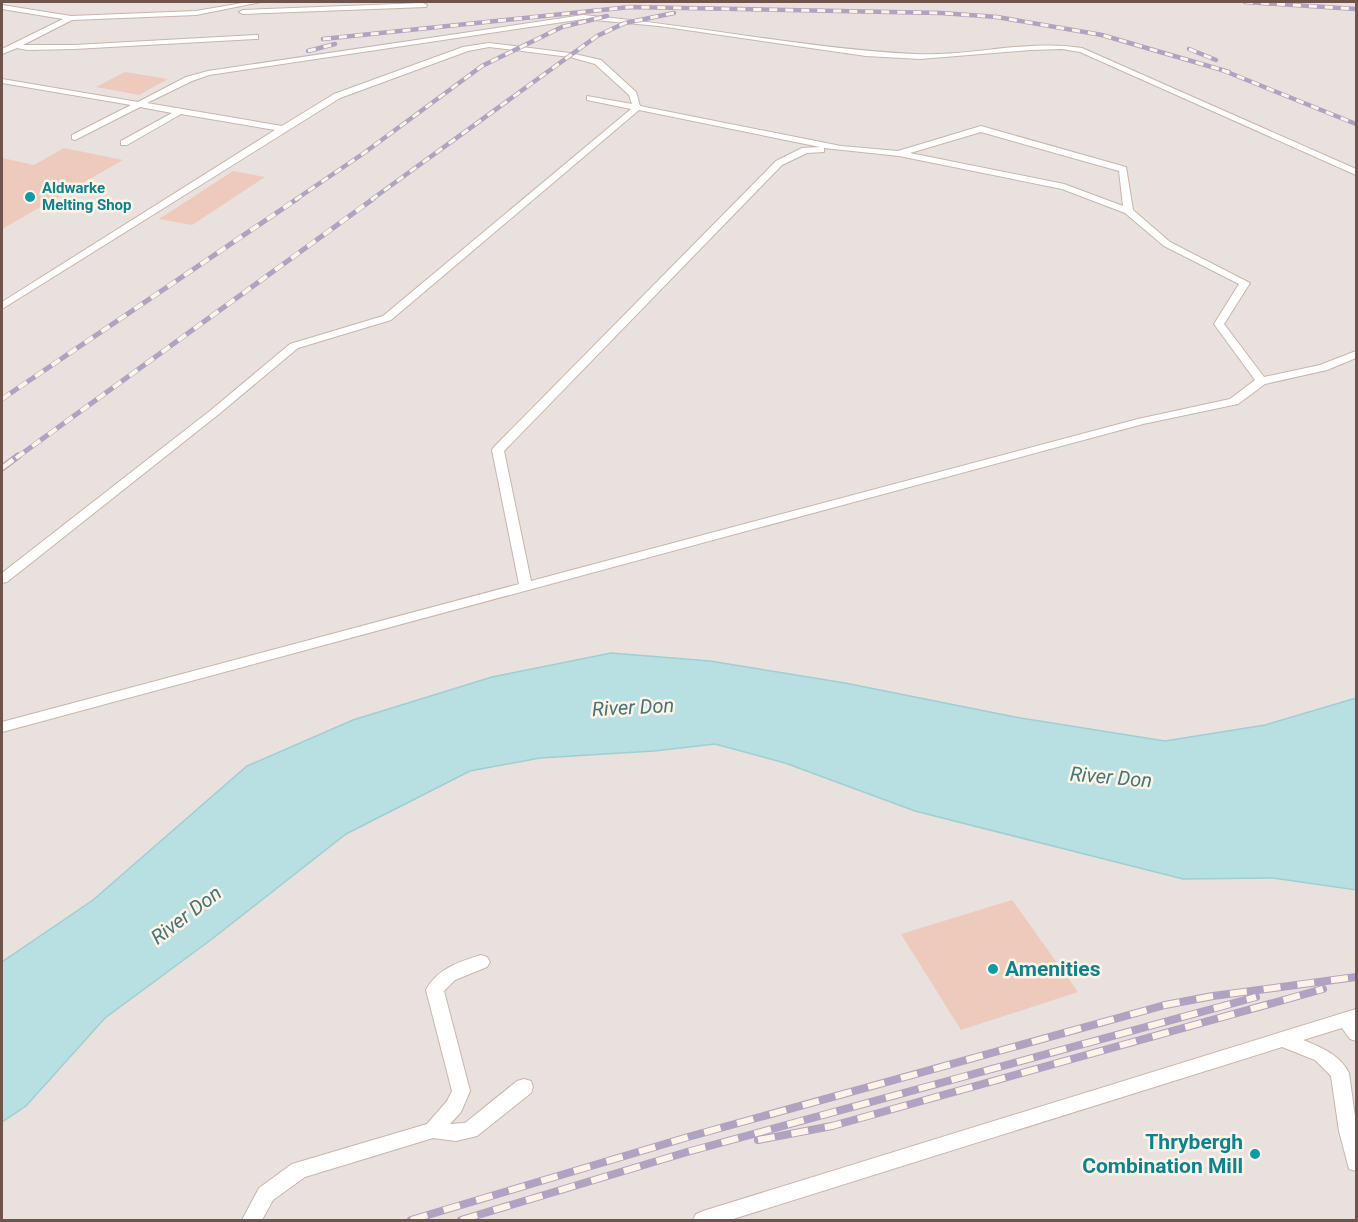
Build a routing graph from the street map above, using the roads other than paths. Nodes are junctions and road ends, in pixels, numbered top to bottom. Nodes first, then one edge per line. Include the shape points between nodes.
1 (257, 2) edge
2 (402, 2) edge
3 (2, 7) edge
4 (195, 13) junction
5 (71, 18) junction
6 (255, 37) dead end
7 (16, 45) junction
8 (2, 51) edge
9 (2, 81) edge
10 (590, 98) dead end
11 (139, 104) junction
12 (637, 108) junction
13 (181, 111) junction
14 (283, 129) junction
15 (75, 137) dead end
16 (124, 143) dead end
17 (841, 149) junction
18 (898, 154) junction
19 (1356, 172) edge
20 (1128, 211) junction
21 (2, 306) edge
22 (1356, 354) edge
23 (1261, 381) junction
24 (2, 579) edge
25 (526, 587) junction
26 (2, 727) edge
27 (482, 962) dead end
28 (1353, 1023) edge
29 (1285, 1040) junction
30 (524, 1087) dead end
31 (433, 1130) junction
32 (1356, 1163) edge
33 (252, 1221) edge
34 (704, 1221) edge

1 - 4 lane
2 - 4 lane via 423,5
3 - 5 lane
4 - 5 lane
5 - 7 lane
6 - 7 lane via 75,47
7 - 8 lane
9 - 11 lane
10 - 12 lane
11 - 13 lane
11 - 15 lane
11 - 19 lane via 208,73 483,30 601,17 866,54 920,57 1030,48 1082,50
12 - 14 lane via 633,94 598,62 489,45 466,49 337,96
12 - 17 lane
12 - 24 lane via 387,318 294,346
13 - 14 lane
13 - 16 lane
14 - 21 lane
17 - 18 lane
17 - 25 lane via 805,150 779,163 498,450
18 - 20 lane via 1064,188
18 - 20 lane via 981,129 1123,169
20 - 23 lane via 1167,244 1245,283 1219,324
22 - 23 lane via 1323,368
23 - 25 lane via 1234,402 1142,421
25 - 26 lane
27 - 31 lane via 451,974 435,990 461,1091 454,1106
28 - 29 lane
29 - 32 lane via 1321,1055 1340,1073
29 - 34 lane
30 - 31 lane via 470,1130
31 - 33 lane via 299,1170 266,1194

